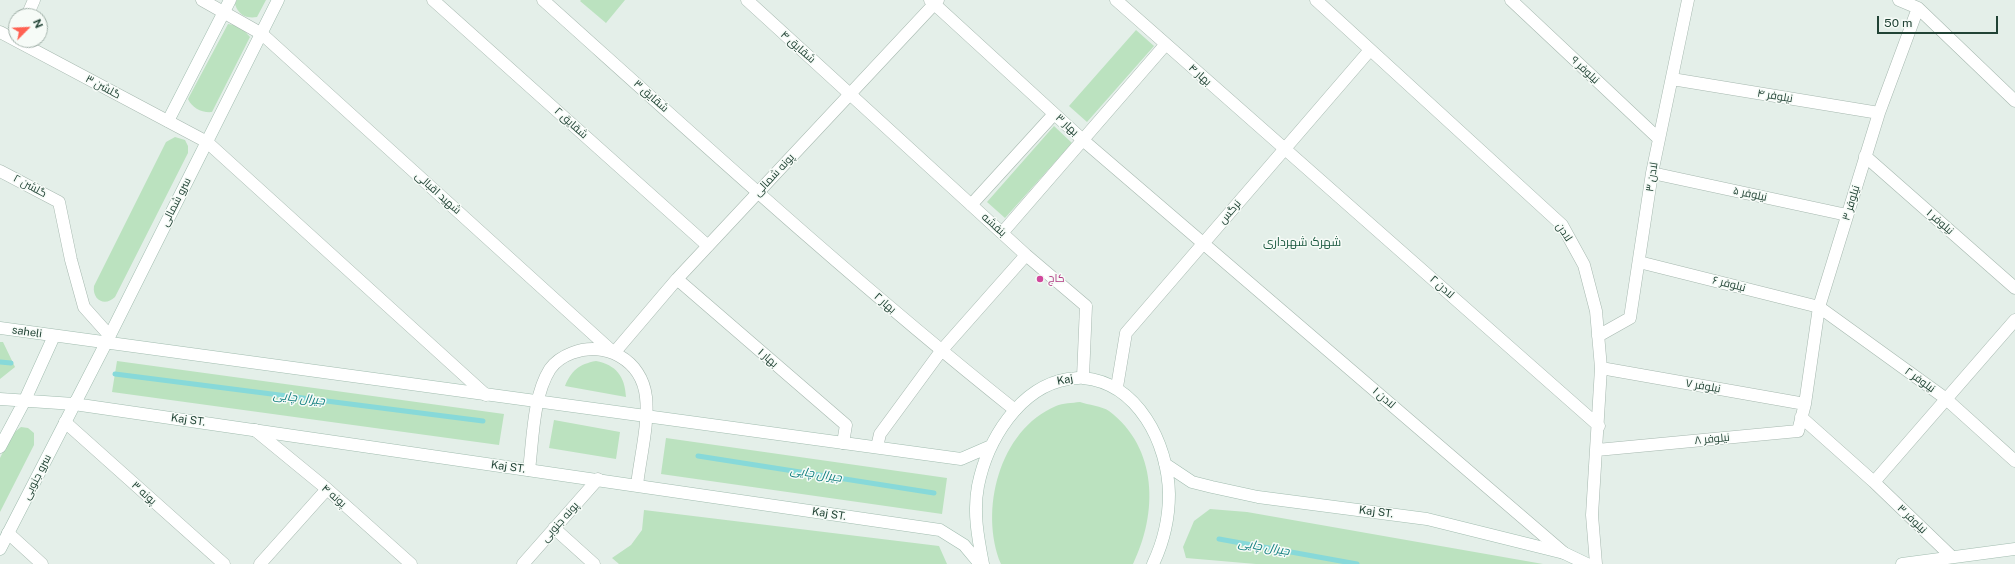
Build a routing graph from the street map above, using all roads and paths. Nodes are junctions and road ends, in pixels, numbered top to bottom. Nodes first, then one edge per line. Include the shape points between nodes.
1 (202, 0) edge
2 (230, 0) edge
3 (278, 0) edge
4 (433, 0) edge
5 (543, 0) edge
6 (747, 0) edge
7 (1116, 0) edge
8 (1316, 0) edge
9 (1511, 0) edge
10 (1688, 0) edge
11 (1899, 0) edge
12 (934, 1) edge
13 (1918, 8) junction
14 (224, 11) junction
15 (262, 34) junction
16 (1166, 44) junction
17 (32, 48) edge
18 (1370, 50) junction
19 (1672, 79) junction
20 (850, 94) junction
21 (2015, 101) edge
22 (1879, 113) junction
23 (1054, 114) junction
24 (168, 121) junction
25 (1659, 139) junction
26 (1084, 141) junction
27 (207, 142) junction
28 (1284, 150) junction
29 (1865, 156) junction
30 (0, 171) edge
31 (1652, 173) junction
32 (758, 192) junction
33 (971, 204) junction
34 (1847, 215) junction
35 (1002, 232) junction
36 (1204, 242) junction
37 (708, 246) junction
38 (1026, 255) junction
39 (1639, 262) junction
40 (677, 280) junction
41 (2015, 288) edge
42 (1819, 307) junction
43 (2015, 320) edge
44 (0, 324) edge
45 (6, 329) edge
46 (54, 336) junction
47 (1598, 336) junction
48 (108, 339) junction
49 (941, 351) junction
50 (614, 352) junction
51 (1601, 368) junction
52 (1083, 377) junction
53 (1117, 387) junction
54 (486, 395) junction
55 (1946, 398) junction
56 (0, 399) edge
57 (24, 402) junction
58 (538, 402) junction
59 (74, 404) junction
60 (1805, 404) junction
61 (1015, 410) junction
62 (646, 416) junction
63 (1801, 417) junction
64 (65, 422) junction
65 (1599, 426) junction
66 (255, 430) junction
67 (844, 443) junction
68 (991, 446) junction
69 (0, 447) edge
70 (877, 447) junction
71 (1597, 450) junction
72 (2015, 461) edge
73 (1165, 464) junction
74 (530, 470) junction
75 (598, 479) junction
76 (1874, 482) junction
77 (637, 485) junction
78 (327, 489) junction
79 (554, 528) junction
80 (8, 534) junction
81 (0, 549) edge
82 (2015, 549) edge
83 (1564, 553) junction
84 (1951, 556) junction
85 (42, 564) edge
86 (224, 564) edge
87 (260, 564) edge
88 (411, 564) edge
89 (522, 564) edge
90 (594, 564) edge
91 (980, 564) edge
92 (983, 564) edge
93 (1153, 564) edge
94 (1587, 564) edge
95 (1596, 564) edge
96 (1902, 564) edge

1 - 14 street, شهید اقبالی
2 - 14 street
3 - 15 street, سرو شمالی
4 - 37 street, شقایق ۲
5 - 32 street, شقایق ۳
6 - 20 street, شقایق ۴
7 - 16 street, بهار ۴
8 - 18 street, لادن
9 - 25 street, نیلوفر ۹
10 - 19 street, لادن ۳
11 - 13 street
12 - 20 street, پونه شمالی
12 - 23 street, بهار ۳
13 - 21 street
13 - 22 street, نیلوفر ۳
14 - 15 street, شهید اقبالی
14 - 24 street
15 - 27 street, سرو شمالی
15 - 50 street, شهید اقبالی
16 - 26 street
16 - 28 street, بهار ۴
17 - 24 street, گلشن ۳
18 - 28 street, نرگس
18 - 47 street, لادن via 1562,225 1584,265 1596,311
19 - 22 street, نیلوفر ۴
19 - 25 street, لادن ۳
20 - 32 street, پونه شمالی
20 - 33 street, بنفشه
22 - 29 street, نیلوفر ۳
23 - 26 street, بهار ۳
23 - 33 street
24 - 27 street, گلشن ۳
25 - 31 street, لادن ۳
26 - 35 street
26 - 36 street, بهار ۳
27 - 48 street, سرو شمالی
27 - 54 street, گلشن ۳
28 - 36 street, نرگس
28 - 65 street, لادن ۲
29 - 34 street, نیلوفر ۳
29 - 41 street, نیلوفر ۱
30 - 48 street, گلشن ۲ via 59,202 84,307
31 - 34 street, نیلوفر ۵
31 - 39 street, لادن ۳
32 - 37 street, پونه شمالی
32 - 49 street, بهار ۲
33 - 35 street, بنفشه
34 - 42 street, نیلوفر ۳
35 - 38 street, بنفشه
36 - 53 street, نرگس via 1126,333
36 - 83 street, لادن ۱
37 - 40 street, پونه شمالی
38 - 49 street
38 - 52 street, بنفشه via 1086,306
39 - 42 street, نیلوفر ۶
39 - 47 street, لادن ۳ via 1630,318
40 - 50 street, پونه شمالی
40 - 67 street, بهار ۱ via 846,425
42 - 55 street, نیلوفر ۲
42 - 60 street, نیلوفر ۳
43 - 55 street
44 - 45 street, saheli
45 - 46 street, saheli
46 - 48 street
46 - 57 street
47 - 51 street, لادن
48 - 54 street
48 - 59 street, سرو شمالی
49 - 61 street, بهار ۲
49 - 70 street via 880,434
50 - 58 street via 600,348 582,349 565,355 549,371
50 - 62 street, شهید اقبالی via 632,365 642,380 646,397
51 - 60 street, نیلوفر ۷
51 - 65 street, لادن
52 - 53 street, Kaj
52 - 61 street, Kaj via 1054,382 1030,396
53 - 73 street, Kaj via 1143,413 1156,437
54 - 58 street
55 - 72 street, نیلوفر ۲
55 - 76 street
56 - 57 street
57 - 59 street, Kaj ST.
57 - 69 street
58 - 62 street
58 - 74 street
59 - 64 street, سرو جنوبی
59 - 66 street, Kaj ST.
60 - 63 street, نیلوفر ۸
61 - 68 street, Kaj
62 - 67 street
62 - 77 street, شهید اقبالی
63 - 71 street, نیلوفر ۸ via 1798,431
63 - 76 street, نیلوفر ۳
64 - 80 street, سرو جنوبی
64 - 86 street, پونه ۳
65 - 71 street, لادن
66 - 74 street, Kaj ST.
66 - 78 street, پونه ۴
67 - 70 street
68 - 70 street via 961,459
68 - 92 street, Kaj via 978,486 976,528
71 - 95 street, لادن via 1592,515
73 - 83 street, Kaj ST. via 1192,482 1250,495 1427,519
73 - 93 street, Kaj via 1169,494 1166,523
74 - 75 street, Kaj ST.
75 - 77 street, Kaj ST.
75 - 79 street, پونه جنوبی
76 - 84 street, نیلوفر ۳
77 - 91 street, Kaj ST. via 940,530 964,545
78 - 87 street
78 - 88 street, پونه ۴
79 - 89 street, پونه جنوبی
79 - 90 street
80 - 81 street, سرو جنوبی
80 - 85 street
82 - 84 street
83 - 94 street, Kaj ST.
84 - 96 street

